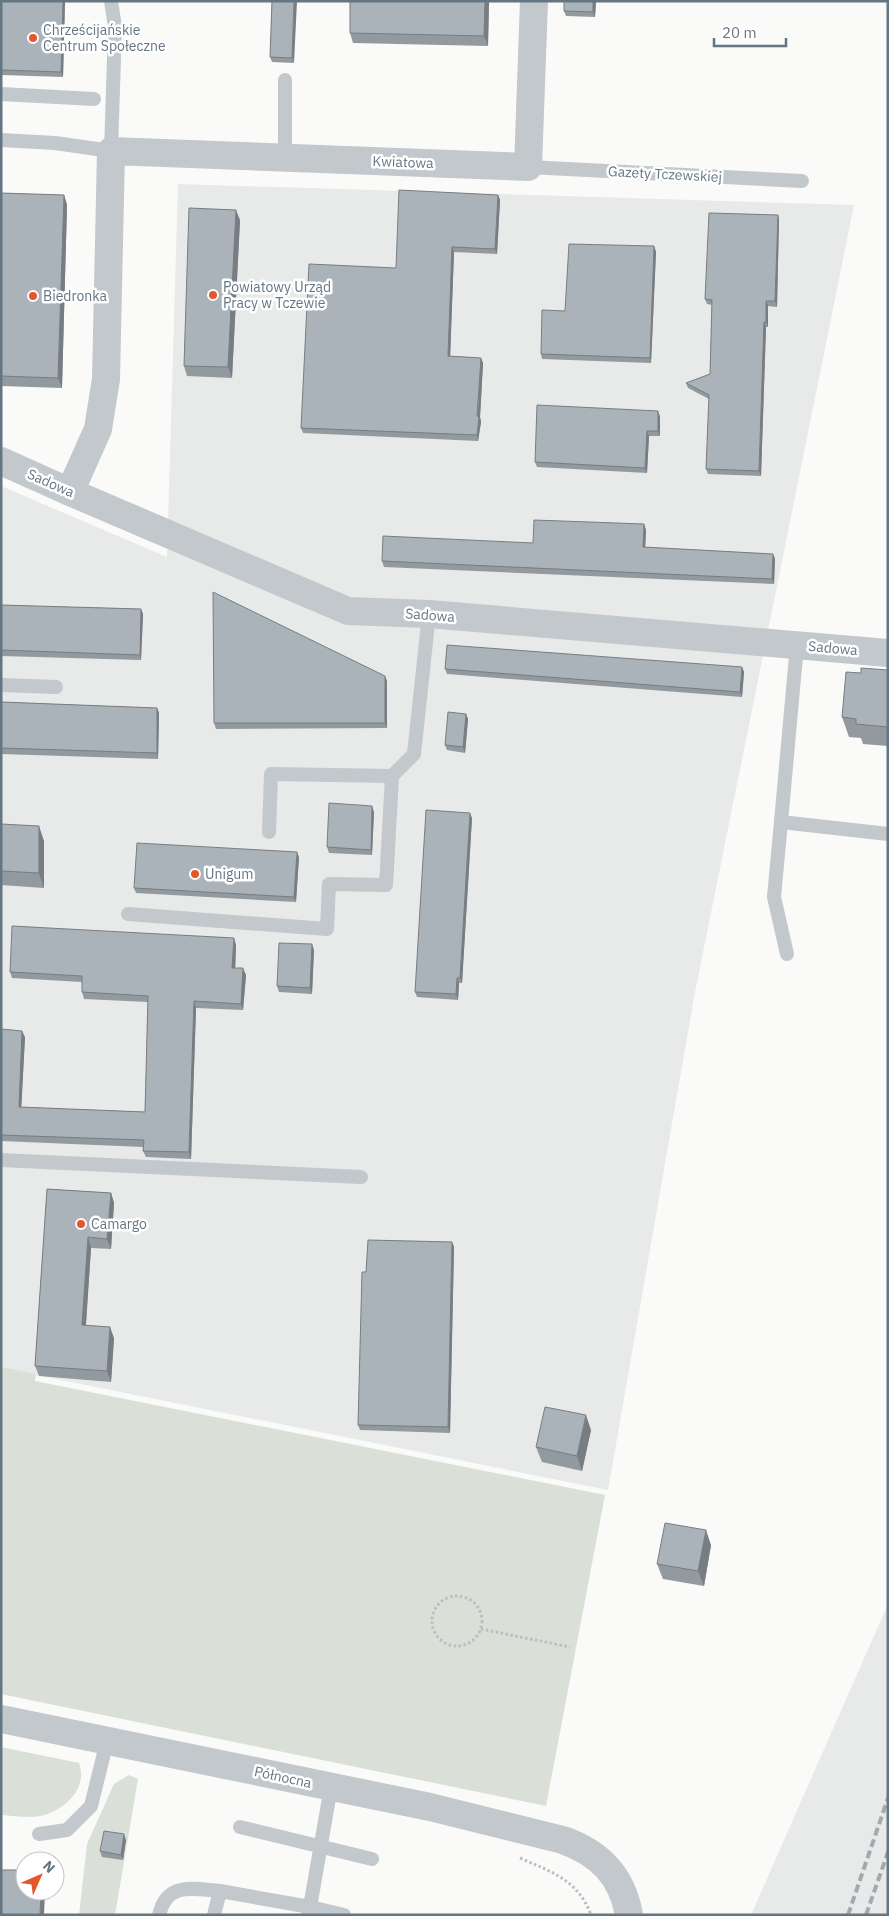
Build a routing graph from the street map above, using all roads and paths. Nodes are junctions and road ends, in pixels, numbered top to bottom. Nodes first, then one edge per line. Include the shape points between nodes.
1 (111, 1) edge
2 (534, 1) edge
3 (285, 80) dead end
4 (1, 94) edge
5 (94, 100) dead end
6 (1, 140) edge
7 (111, 151) junction
8 (285, 158) junction
9 (528, 167) junction
10 (802, 181) dead end
11 (1, 461) edge
12 (70, 492) junction
13 (429, 614) junction
14 (797, 645) junction
15 (888, 653) edge
16 (1, 685) edge
17 (56, 687) dead end
18 (392, 776) junction
19 (781, 822) junction
20 (269, 832) dead end
21 (888, 834) edge
22 (128, 914) dead end
23 (787, 954) dead end
24 (1, 1160) edge
25 (360, 1177) dead end
26 (481, 1629) junction
27 (570, 1647) dead end
28 (1, 1719) edge
29 (107, 1741) junction
30 (331, 1787) junction
31 (240, 1827) dead end
32 (39, 1834) dead end
33 (320, 1846) junction
34 (372, 1858) dead end
35 (220, 1891) junction
36 (309, 1911) edge
37 (159, 1915) edge
38 (214, 1915) edge
39 (344, 1915) edge
40 (629, 1915) edge

1 - 7 lane via 115,28
2 - 9 street
3 - 8 lane
4 - 5 lane
6 - 7 lane, Kwiatowa
7 - 8 street, Kwiatowa
7 - 12 street via 106,379 98,429
8 - 9 street, Kwiatowa
9 - 10 lane, Gazety Tczewskiej
11 - 12 street, Sadowa
12 - 13 street, Sadowa via 348,611
13 - 14 street, Sadowa
13 - 18 lane via 414,754
14 - 15 street, Sadowa
14 - 19 lane
16 - 17 lane
18 - 20 lane via 271,774
18 - 22 lane via 386,885 329,884 327,929
19 - 21 lane
19 - 23 lane via 774,897
24 - 25 lane
26 - 26 path via 480,1611 470,1599 453,1596 444,1599 433,1611 433,1629 449,1646 466,1645
26 - 27 path
28 - 29 street, Północna
29 - 30 street, Północna
29 - 32 lane via 91,1806 67,1830
30 - 33 lane
30 - 40 street, Północna via 430,1808 583,1847 602,1861 613,1876
31 - 33 lane
33 - 34 lane
33 - 36 lane
35 - 36 lane
35 - 37 lane via 183,1888 169,1894
35 - 38 lane
36 - 39 lane

